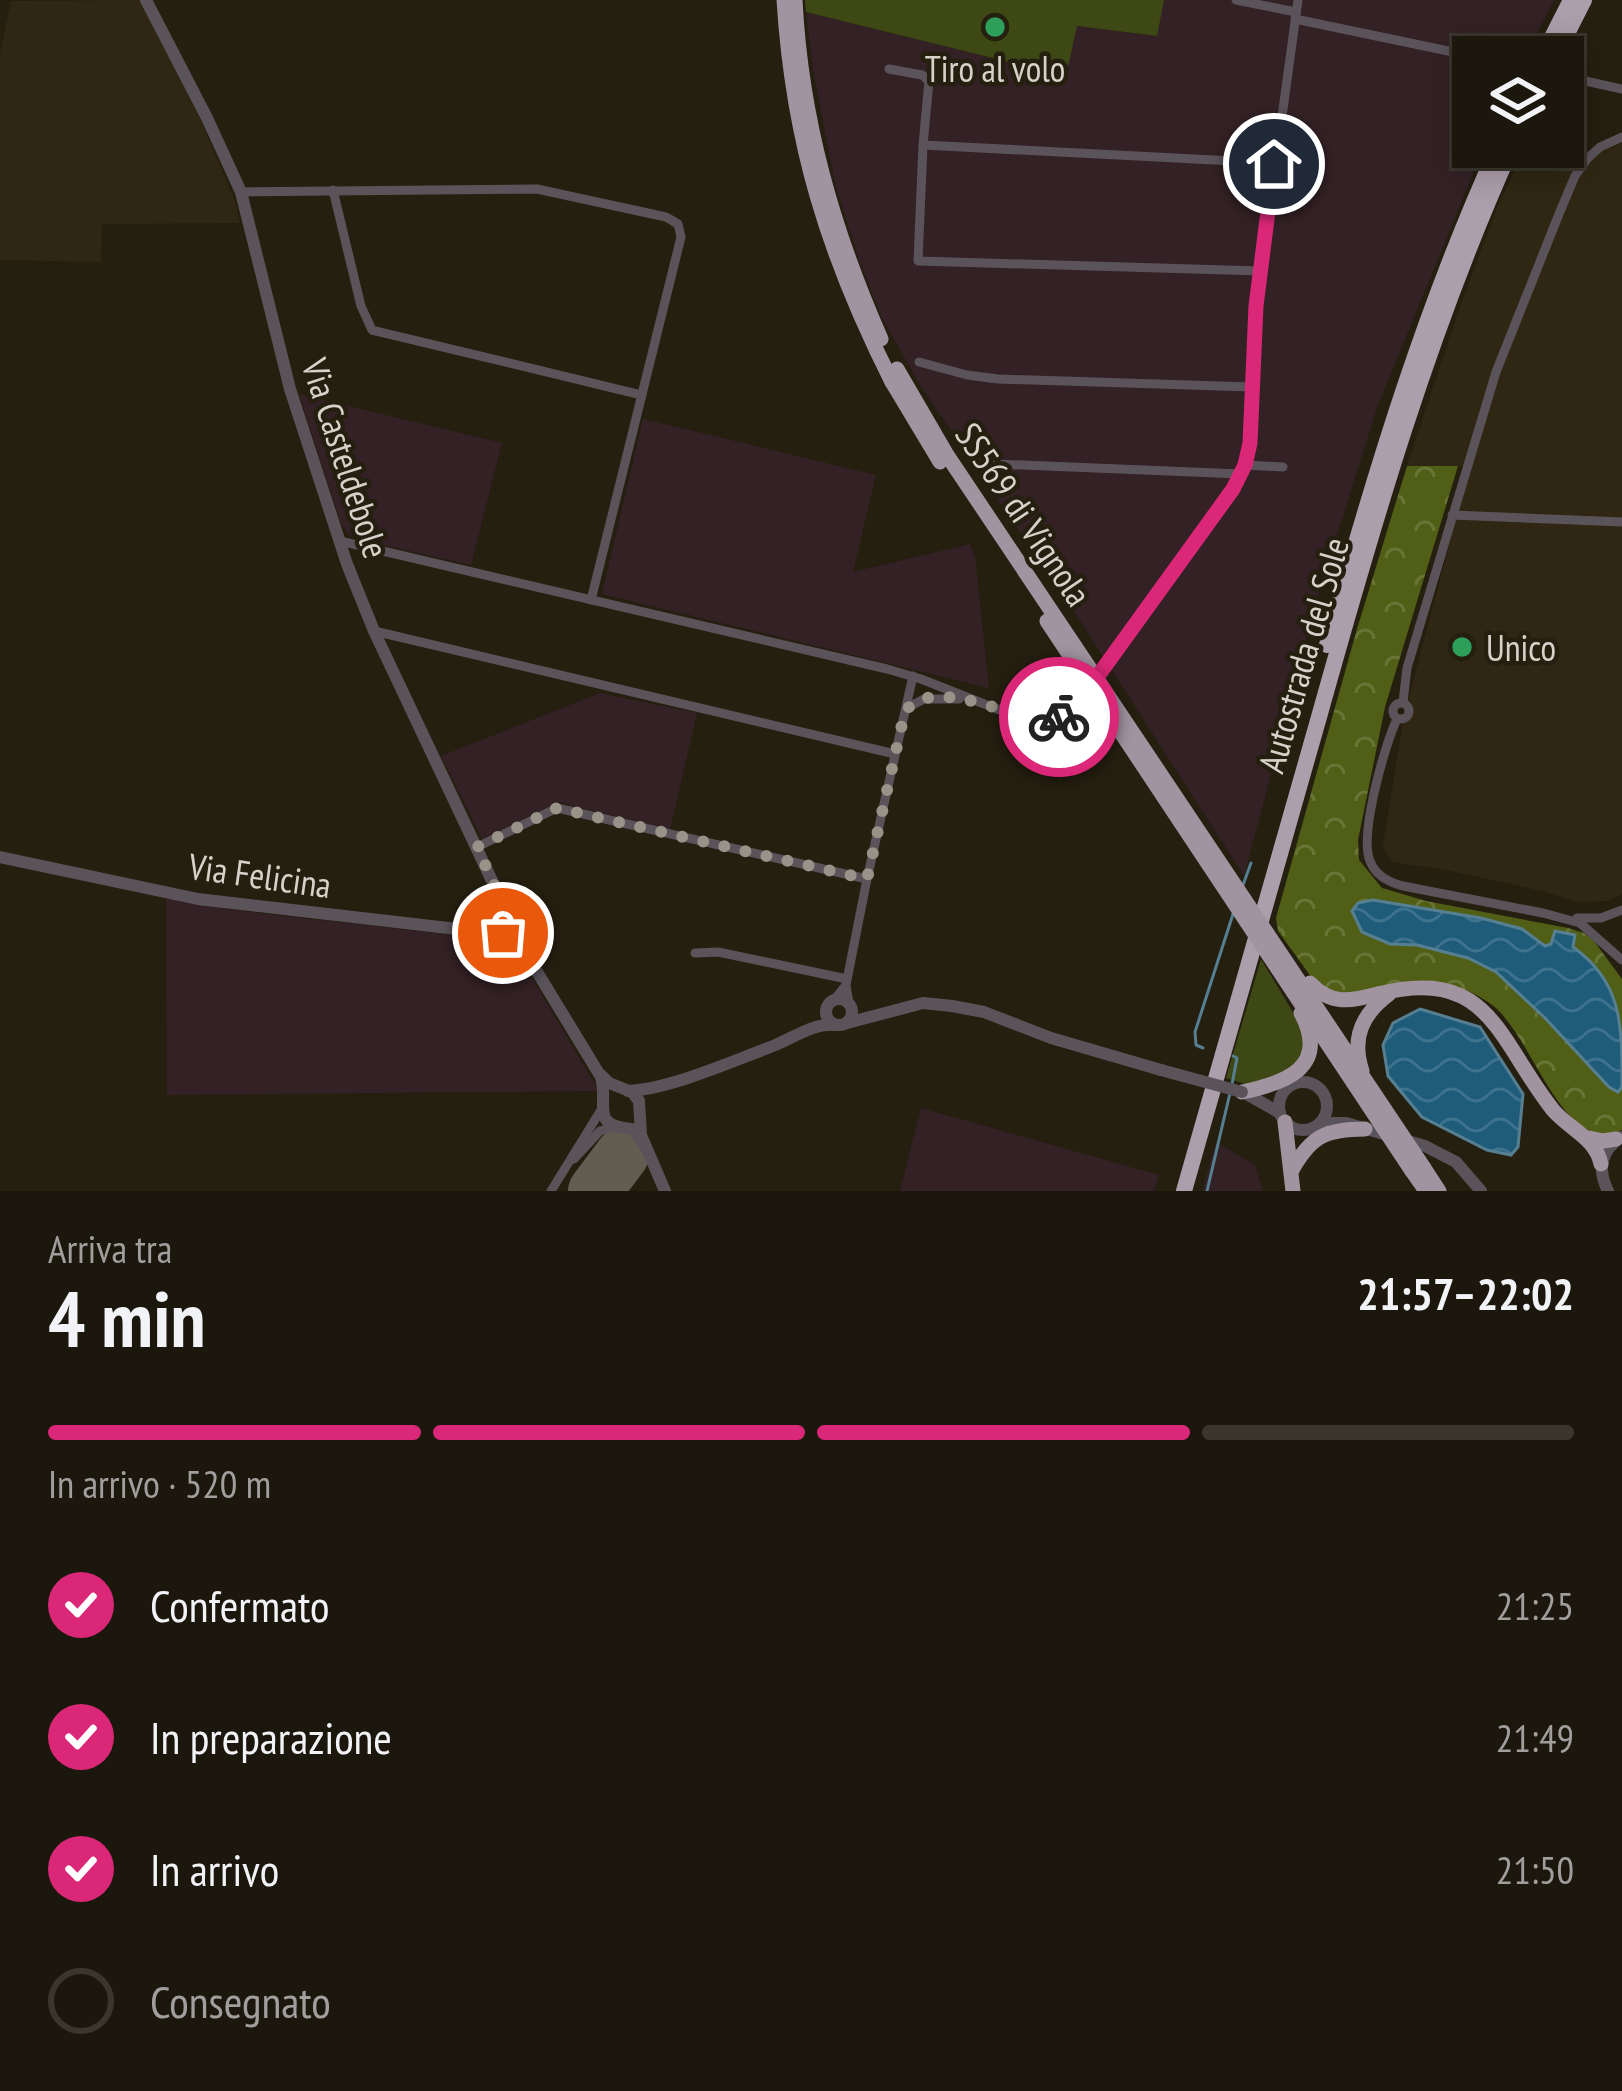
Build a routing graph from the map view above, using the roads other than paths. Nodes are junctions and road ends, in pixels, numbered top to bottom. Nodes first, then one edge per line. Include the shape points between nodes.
1 (146, 0) edge
2 (784, 0) edge
3 (795, 0) edge
4 (1236, 0) edge
5 (1571, 0) edge
6 (1584, 0) edge
7 (1296, 10) edge
8 (1553, 36) edge
9 (1566, 36) edge
10 (1452, 51) edge
11 (889, 70) dead end
12 (1584, 81) edge
13 (1622, 89) edge
14 (1622, 137) edge
15 (922, 145) junction
16 (1274, 164) junction
17 (1489, 168) edge
18 (1503, 168) edge
19 (333, 190) junction
20 (241, 192) junction
21 (1260, 272) junction
22 (920, 362) dead end
23 (894, 376) junction
24 (1252, 387) junction
25 (642, 395) junction
26 (994, 464) dead end
27 (1283, 467) dead end
28 (1243, 469) junction
29 (1452, 515) junction
30 (1622, 521) edge
31 (340, 542) junction
32 (591, 600) junction
33 (374, 631) junction
34 (913, 676) junction
35 (971, 700) junction
36 (909, 707) junction
37 (895, 754) junction
38 (477, 847) junction
39 (0, 856) edge
40 (867, 879) junction
41 (1235, 884) junction
42 (1622, 910) edge
43 (1553, 916) junction
44 (514, 929) junction
45 (695, 952) dead end
46 (1622, 960) edge
47 (846, 982) junction
48 (1288, 983) junction
49 (1394, 990) junction
50 (830, 1005) junction
51 (850, 1005) junction
52 (881, 1016) junction
53 (841, 1024) junction
54 (814, 1026) junction
55 (598, 1072) junction
56 (655, 1088) junction
57 (627, 1090) junction
58 (1371, 1090) junction
59 (1247, 1093) junction
60 (1283, 1094) junction
61 (1327, 1101) junction
62 (603, 1104) junction
63 (640, 1113) junction
64 (1283, 1117) junction
65 (1346, 1123) junction
66 (621, 1127) junction
67 (1314, 1128) junction
68 (1365, 1129) junction
69 (1581, 1134) junction
70 (1619, 1138) edge
71 (645, 1145) junction
72 (570, 1163) junction
73 (1601, 1167) junction
74 (1292, 1170) junction
75 (1420, 1180) edge
76 (551, 1191) edge
77 (665, 1191) edge
78 (1173, 1191) edge
79 (1184, 1191) edge
80 (1293, 1191) edge
81 (1439, 1191) edge
82 (1480, 1191) edge
83 (1596, 1191) edge
84 (1608, 1191) edge

1 - 20 street, Via Casteldebole
2 - 23 highway, SS569 di Vignola via 792,88 815,193 850,297
3 - 23 highway, SS569 di Vignola via 825,190
4 - 7 street
5 - 8 highway
6 - 9 highway
7 - 10 street
7 - 16 street
11 - 15 street via 928,81
12 - 13 street
14 - 29 street via 1600,147 1576,176 1504,350
15 - 16 street
15 - 21 street via 918,261
16 - 21 street
17 - 78 highway, Autostrada del Sole via 1395,414
18 - 79 highway, Autostrada del Sole via 1403,430
19 - 20 street
19 - 25 street via 372,330
19 - 25 street via 537,189 678,224
20 - 31 street, Via Casteldebole via 290,389
21 - 24 street
22 - 24 street via 998,379
23 - 41 highway, SS569 di Vignola, bridge
23 - 48 highway, SS569 di Vignola, bridge via 926,441
24 - 28 street
25 - 32 street
26 - 28 street
27 - 28 street
28 - 35 street via 1074,706 1040,719
29 - 30 street
29 - 43 street via 1402,703 1393,709 1370,817 1370,862 1390,883
31 - 32 street
31 - 33 street, Via Casteldebole
32 - 34 street
33 - 37 street
33 - 38 street, Via Casteldebole
34 - 35 street
34 - 36 street
35 - 36 street via 934,698
36 - 37 street
37 - 40 street
38 - 40 street via 557,808
38 - 44 street, Via Casteldebole
39 - 44 street, Via Felicina via 198,899
40 - 47 street
41 - 49 highway, bridge via 1320,994 1341,1002
41 - 58 highway, SS569 di Vignola, bridge
42 - 43 street via 1600,918
43 - 46 street via 1580,923
44 - 55 street, Via Casteldebole
45 - 47 street
47 - 50 street
47 - 51 street
48 - 59 highway, bridge via 1308,1025 1309,1053 1298,1072
48 - 75 highway, SS569 di Vignola, bridge
49 - 58 highway, bridge via 1359,1030 1359,1062
49 - 69 highway via 1447,991 1475,1003 1562,1121
50 - 51 street
50 - 53 street via 827,1018
50 - 54 street
51 - 52 street
51 - 53 street
52 - 53 street
52 - 59 street, bridge via 923,1003 984,1012
53 - 54 street
54 - 56 street
55 - 57 street
55 - 62 street
56 - 57 street
56 - 63 street
57 - 62 street via 611,1092
57 - 63 street
58 - 75 highway, SS569 di Vignola, bridge
59 - 60 street
59 - 64 street
60 - 61 street via 1310,1084
60 - 64 street
61 - 65 street
61 - 67 street
62 - 66 street via 605,1120
62 - 72 street
63 - 66 street
63 - 71 street
64 - 67 street via 1298,1130
64 - 74 highway
65 - 67 street
65 - 68 street
66 - 71 street
66 - 72 street via 600,1131
68 - 74 highway via 1316,1138
68 - 82 street via 1444,1154
69 - 70 highway
69 - 73 highway
70 - 73 street
71 - 77 street
72 - 76 street
73 - 83 street
73 - 84 street
74 - 80 highway
75 - 81 highway, SS569 di Vignola

